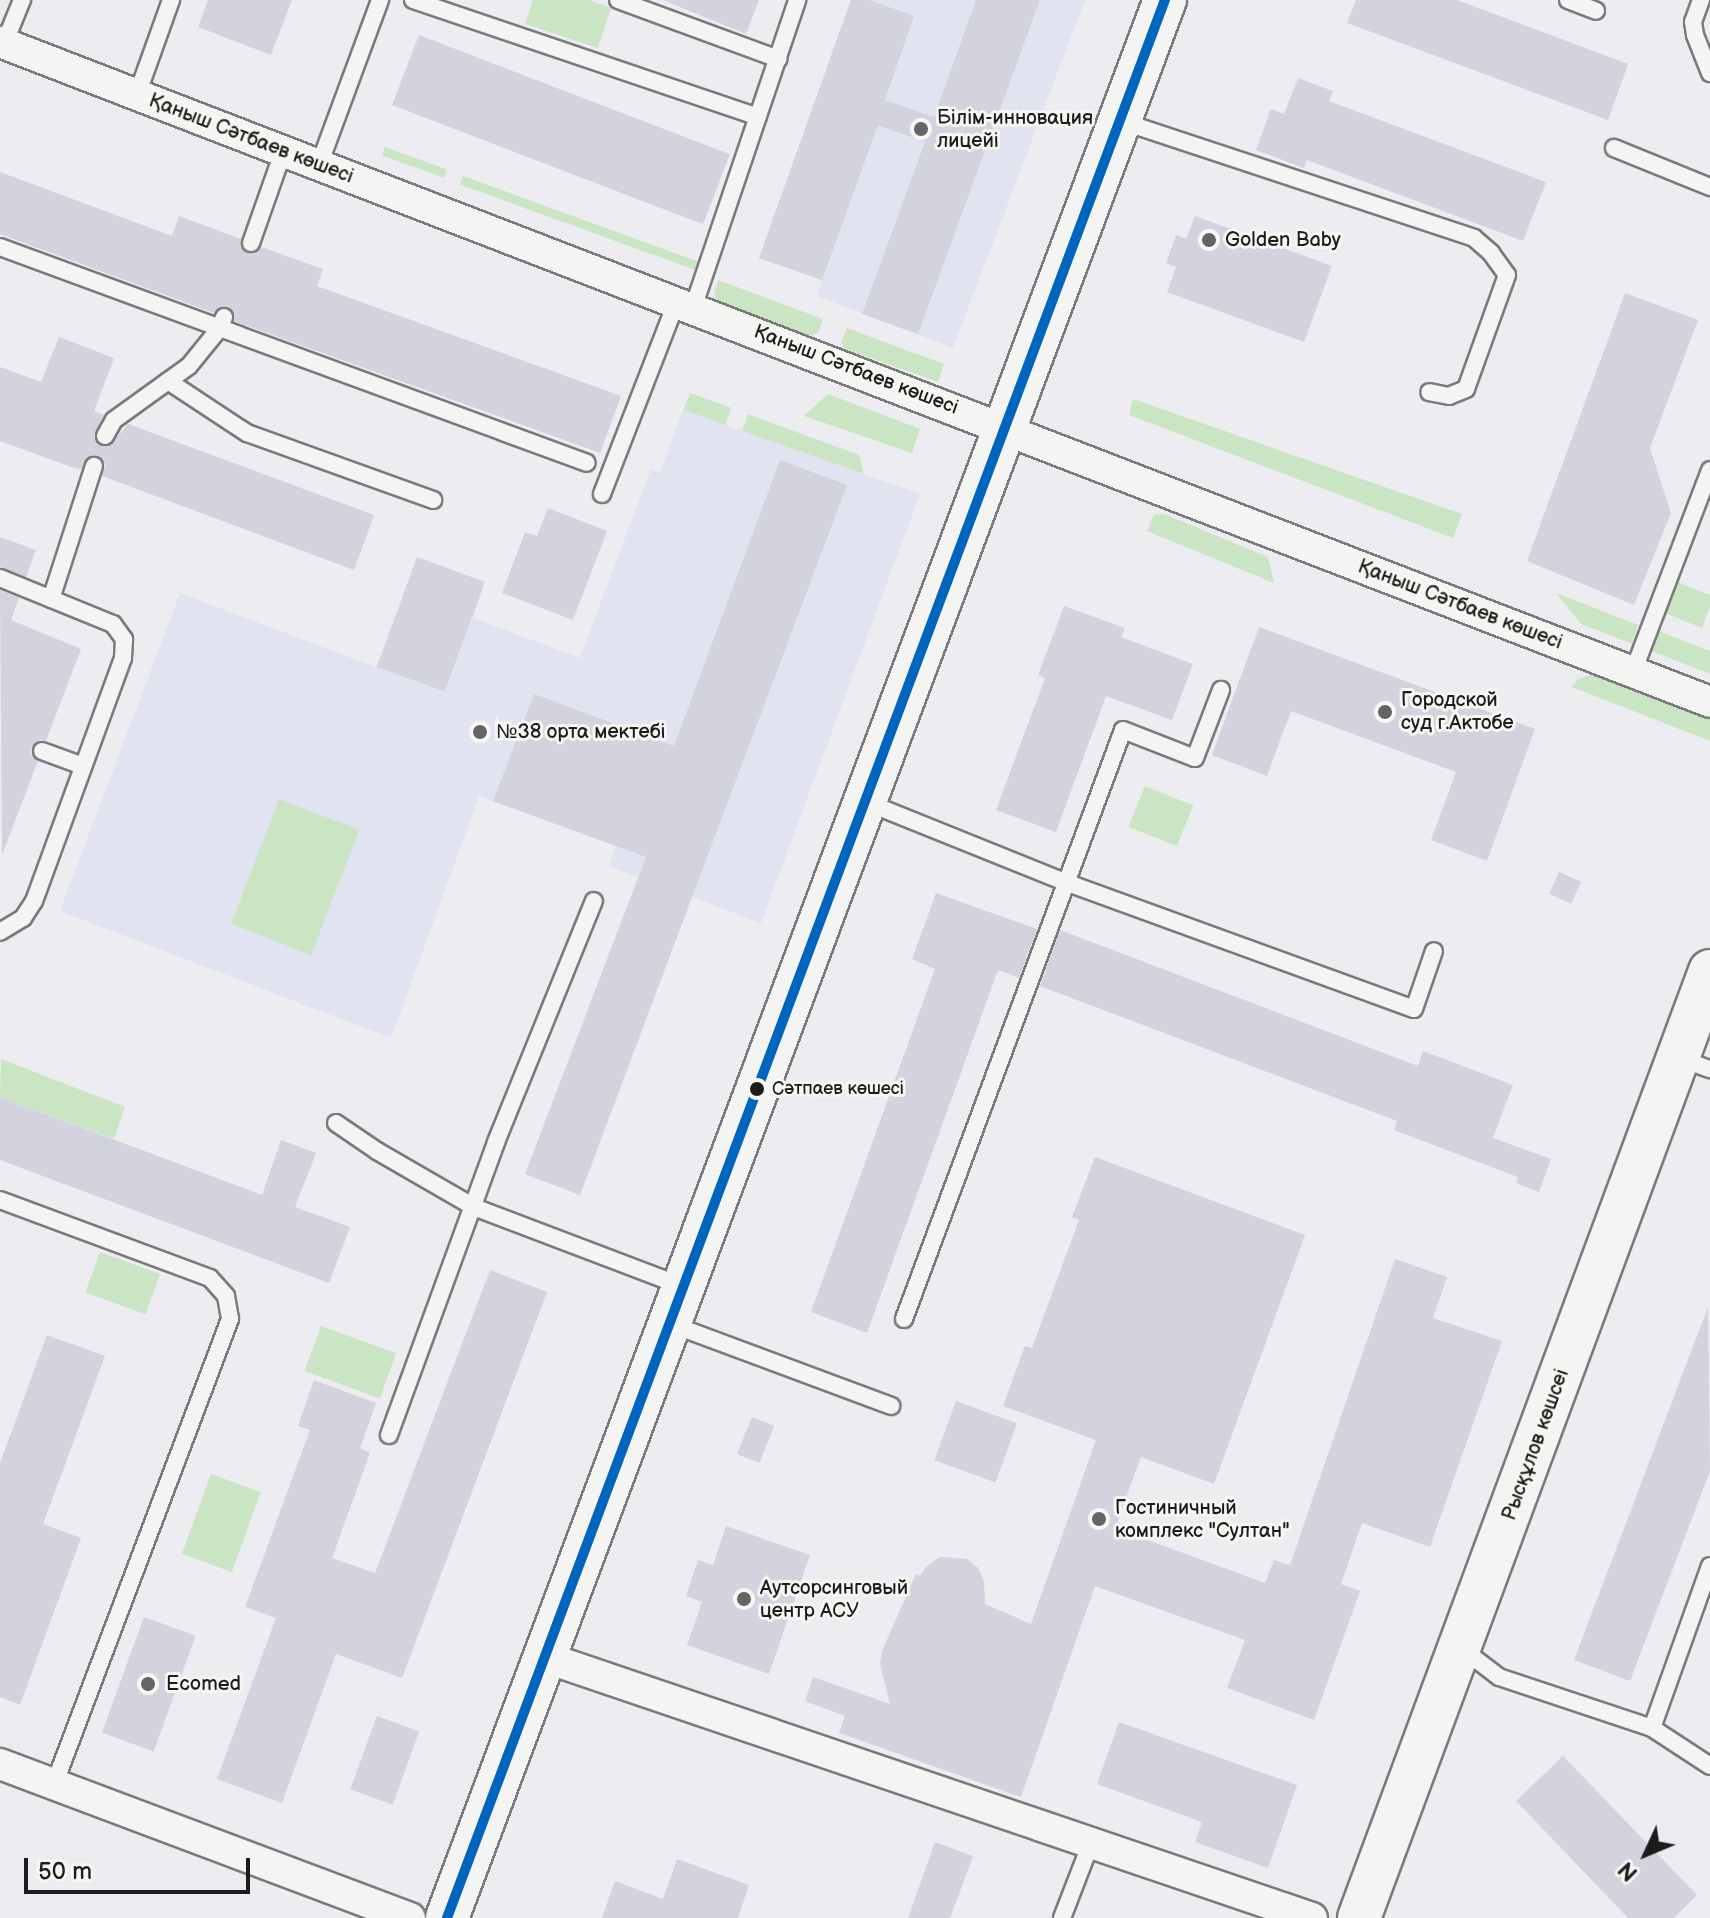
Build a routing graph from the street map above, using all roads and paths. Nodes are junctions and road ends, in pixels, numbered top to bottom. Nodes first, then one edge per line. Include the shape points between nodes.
1 (22, 0) edge
2 (171, 0) edge
3 (380, 0) edge
4 (413, 0) edge
5 (618, 0) edge
6 (797, 0) edge
7 (1165, 0) edge
8 (1568, 0) edge
9 (1701, 0) edge
10 (1596, 11) dead end
11 (2, 43) edge
12 (778, 59) junction
13 (1710, 73) edge
14 (137, 95) junction
15 (758, 117) junction
16 (1120, 120) junction
17 (1614, 148) dead end
18 (283, 152) junction
19 (319, 165) junction
20 (1710, 187) edge
21 (251, 243) dead end
22 (0, 247) edge
23 (685, 305) junction
24 (222, 323) junction
25 (168, 381) junction
26 (1429, 392) dead end
27 (1005, 427) junction
28 (105, 436) dead end
29 (587, 463) dead end
30 (94, 466) dead end
31 (1710, 470) edge
32 (602, 494) dead end
33 (433, 500) dead end
34 (0, 578) edge
35 (51, 599) junction
36 (1633, 672) junction
37 (1221, 690) dead end
38 (1710, 702) edge
39 (42, 751) dead end
40 (83, 766) junction
41 (865, 801) junction
42 (1065, 882) junction
43 (594, 901) dead end
44 (0, 932) edge
45 (1434, 951) dead end
46 (1710, 971) edge
47 (1694, 1064) edge
48 (336, 1123) dead end
49 (0, 1200) edge
50 (474, 1207) junction
51 (676, 1305) junction
52 (904, 1319) dead end
53 (891, 1406) dead end
54 (389, 1435) dead end
55 (1710, 1566) edge
56 (1461, 1648) junction
57 (544, 1657) junction
58 (1652, 1728) junction
59 (0, 1764) edge
60 (1710, 1766) edge
61 (54, 1784) junction
62 (1091, 1843) junction
63 (410, 1918) edge
64 (447, 1918) edge
65 (1062, 1918) edge
66 (1312, 1918) edge
67 (1359, 1918) edge

1 - 11 lane
2 - 14 lane
3 - 19 lane
4 - 15 lane
5 - 12 lane
6 - 12 lane
7 - 16 street
8 - 10 lane
9 - 13 lane via 1693,22
11 - 14 street, Қаныш Сәтбаев көшесі
12 - 15 lane
14 - 18 street, Қаныш Сәтбаев көшесі
15 - 23 lane
16 - 26 lane via 1474,238 1507,275 1466,389 1449,396
16 - 27 street
17 - 20 lane
18 - 19 street, Қаныш Сәтбаев көшесі
18 - 21 lane
19 - 23 street, Қаныш Сәтбаев көшесі
22 - 24 lane
23 - 27 street, Қаныш Сәтбаев көшесі
23 - 32 lane
24 - 25 lane via 189,366
24 - 29 lane
25 - 28 lane via 114,420
25 - 33 lane via 247,433
27 - 36 street, Қаныш Сәтбаев көшесі
27 - 41 street
30 - 35 lane
31 - 36 lane
34 - 35 lane
35 - 40 lane via 113,624 124,639 123,658
36 - 38 street, Қаныш Сәтбаев көшесі
37 - 42 lane via 1195,758 1123,730
39 - 40 lane
40 - 44 lane via 34,901 23,918
41 - 42 lane
41 - 51 street
42 - 45 lane via 1414,1009
42 - 52 lane
43 - 50 lane
46 - 47 street, Рысқұлов көшсеі
47 - 56 street, Рысқұлов көшсеі
48 - 50 lane
49 - 61 lane via 210,1278 226,1296 230,1319
50 - 51 lane
50 - 54 lane
51 - 53 lane
51 - 57 street
55 - 58 lane
56 - 58 lane via 1499,1677
56 - 67 street, Рысқұлов көшсеі
57 - 62 street
57 - 64 street
58 - 60 lane
59 - 61 street
61 - 63 street
62 - 65 lane
62 - 66 street

